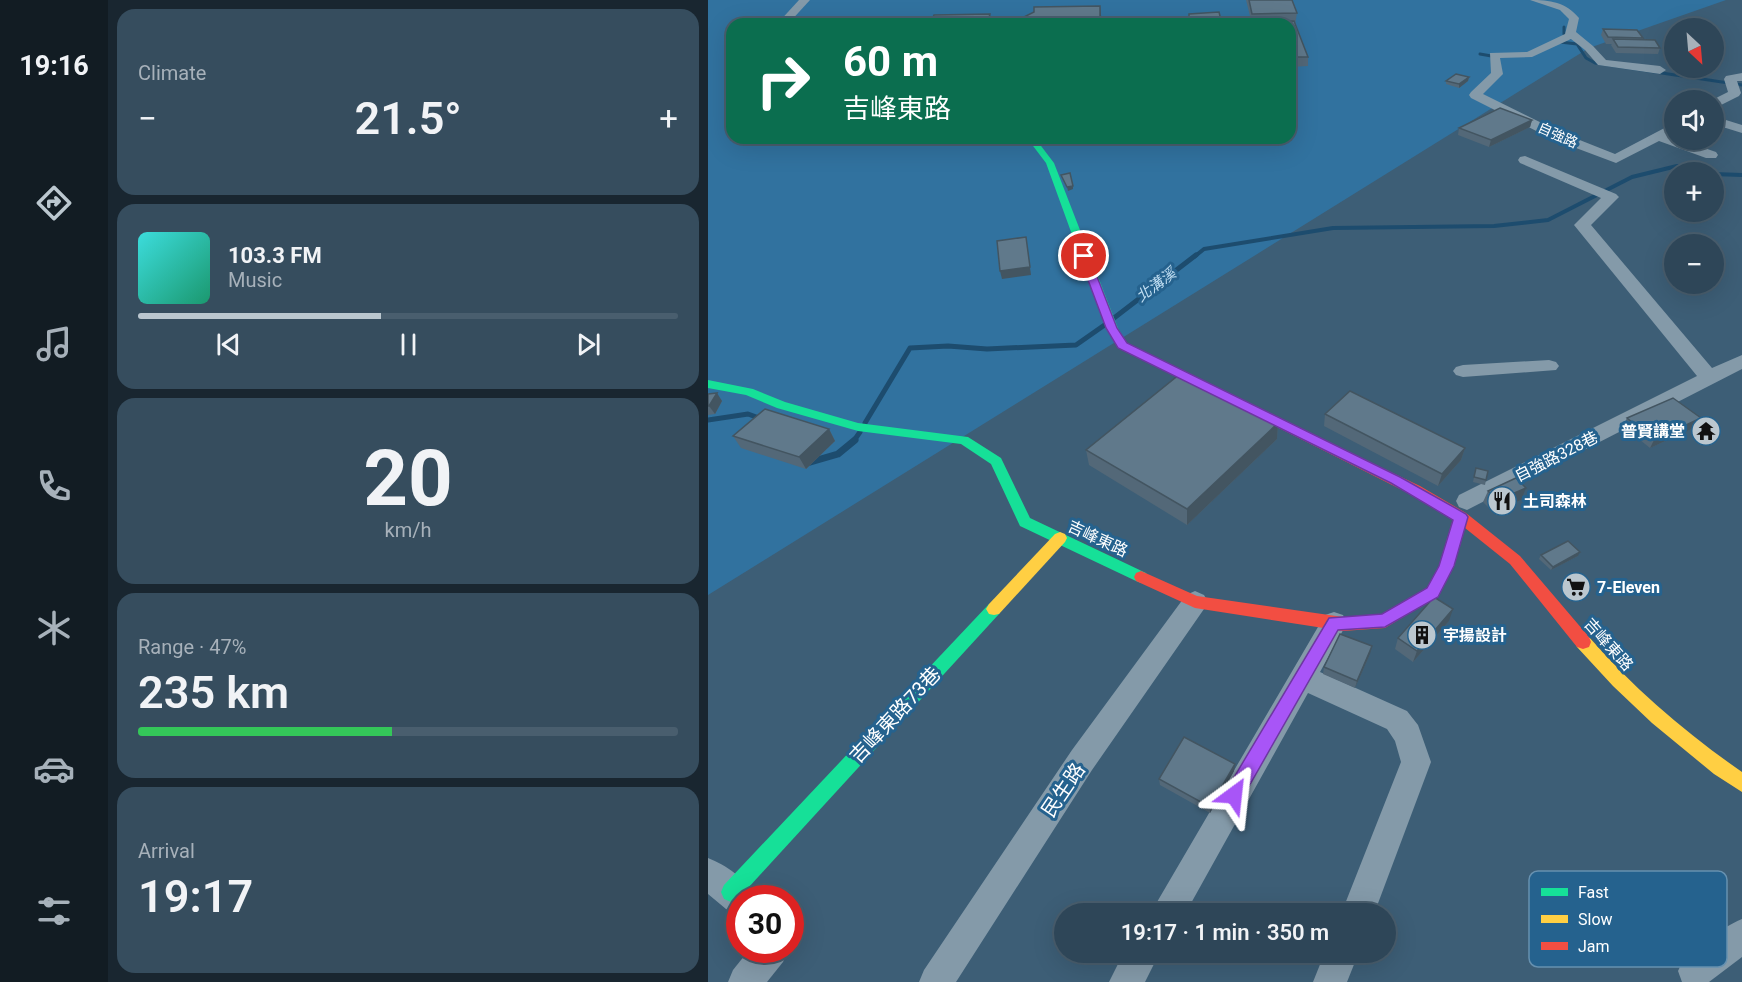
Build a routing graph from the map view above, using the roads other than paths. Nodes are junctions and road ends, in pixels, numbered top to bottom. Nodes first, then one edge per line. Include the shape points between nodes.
1 (805, 0) edge
2 (1535, 0) edge
3 (788, 18) edge
4 (1573, 35) junction
5 (1660, 70) dead end
6 (1742, 77) edge
7 (1724, 99) edge
8 (1724, 123) edge
9 (1742, 129) edge
10 (1664, 133) edge
11 (1658, 136) junction
12 (1036, 144) edge
13 (1711, 155) dead end
14 (1525, 160) dead end
15 (1742, 361) edge
16 (1549, 366) dead end
17 (1463, 371) dead end
18 (1709, 378) junction
19 (708, 384) edge
20 (1464, 509) junction
21 (1060, 538) junction
22 (1195, 602) junction
23 (1334, 623) junction
24 (1302, 677) junction
25 (1742, 783) edge
26 (729, 885) edge
27 (1172, 903) edge
28 (1361, 903) edge
29 (1742, 936) edge
30 (1727, 947) edge
31 (760, 963) edge
32 (1137, 963) edge
33 (1338, 963) edge
34 (1700, 967) edge
35 (1695, 971) dead end
36 (745, 982) edge
37 (936, 982) edge
38 (1126, 982) edge
39 (1330, 982) edge

1 - 3 street
2 - 4 street via 1564,8 1574,18 1570,33
4 - 5 street via 1602,63
4 - 11 street, 自強路 via 1528,55 1494,55 1497,74 1475,95 1557,136 1616,159
6 - 7 street via 1730,79 1735,93
8 - 9 street
10 - 11 street, 自強路
11 - 13 street
12 - 20 street, 吉峰東路 via 1050,162 1112,328 1122,345 1405,485
14 - 18 street via 1611,197 1582,225
15 - 18 street, 自強路328巷
16 - 17 street
18 - 20 street, 自強路328巷
19 - 21 street, 吉峰東路 via 749,392 858,427 964,440 996,460 1025,522
20 - 23 street, 吉峰東路 via 1446,566 1433,592 1385,621
20 - 25 street, 吉峰東路 via 1515,560 1610,673 1702,755
21 - 22 street, 吉峰東路
21 - 26 street, 吉峰東路73巷
22 - 23 street, 吉峰東路
22 - 37 street, 民生路 via 1082,760
23 - 24 street
24 - 27 street
24 - 28 street via 1397,720 1408,735 1416,762
29 - 30 street
31 - 36 street
32 - 38 street
33 - 39 street
34 - 35 street

